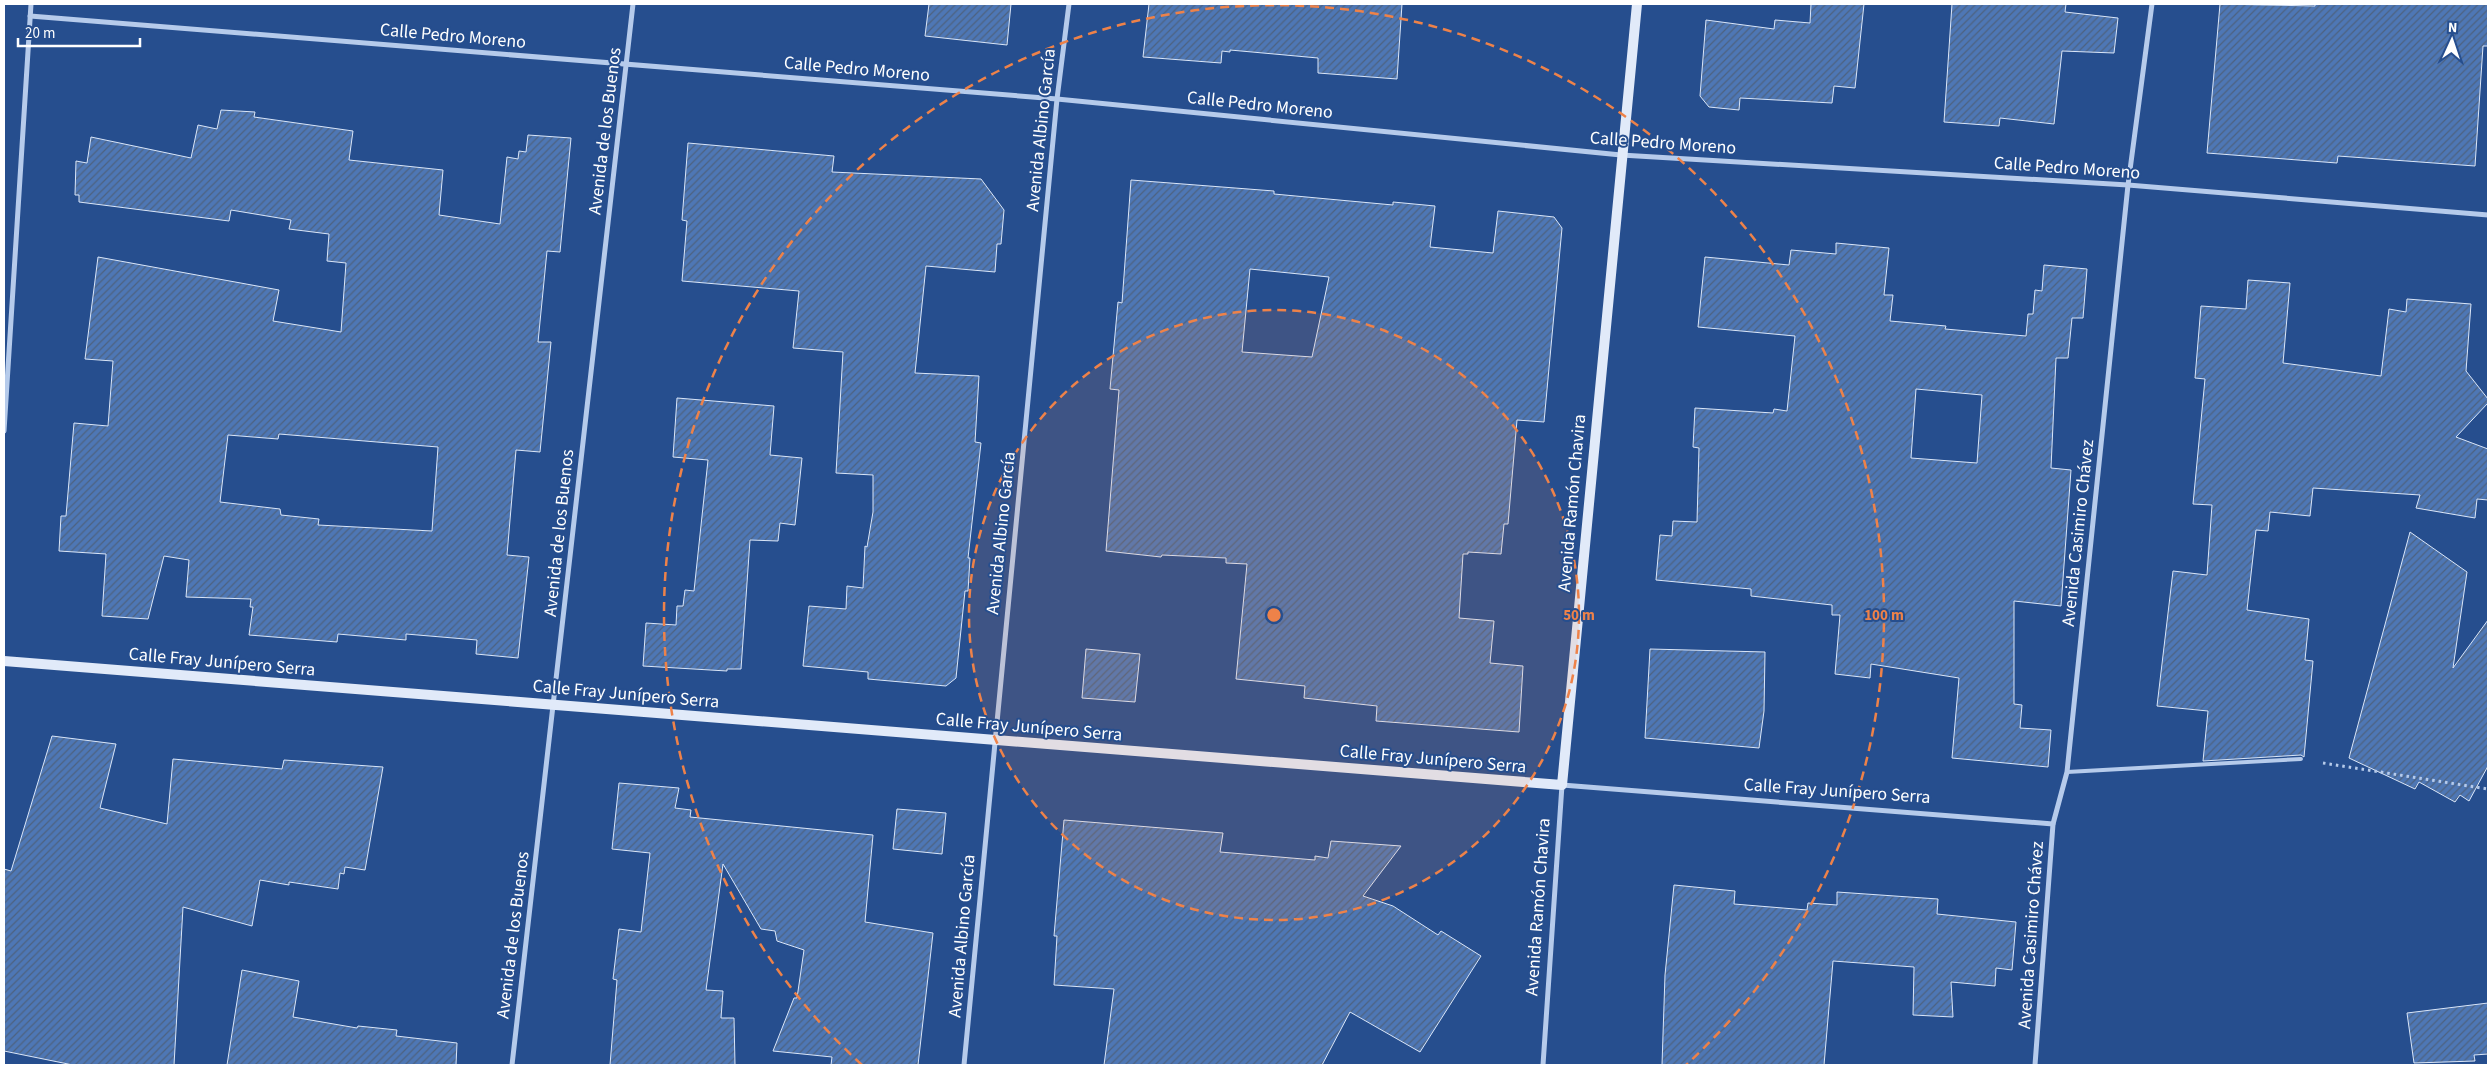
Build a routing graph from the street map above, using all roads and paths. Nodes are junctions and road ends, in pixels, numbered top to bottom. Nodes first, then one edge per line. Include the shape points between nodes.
1 (31, 4) edge
2 (633, 4) edge
3 (1069, 4) edge
4 (1637, 4) edge
5 (2152, 4) edge
6 (30, 16) junction
7 (626, 64) junction
8 (1057, 99) junction
9 (1621, 156) junction
10 (2128, 185) junction
11 (2488, 215) edge
12 (4, 431) edge
13 (4, 661) edge
14 (554, 705) junction
15 (994, 740) junction
16 (2301, 759) joint
17 (2067, 772) junction
18 (1562, 786) junction
19 (2488, 788) edge
20 (2052, 824) junction
21 (512, 1065) edge
22 (964, 1065) edge
23 (1543, 1065) edge
24 (2035, 1065) edge

1 - 6 street
2 - 7 street, Avenida de los Buenos
3 - 8 street, Avenida Albino García
4 - 9 main road, Avenida Ramón Chavira
5 - 10 street, Avenida Casimiro Chávez
6 - 7 street, Calle Pedro Moreno
6 - 12 street
7 - 8 street, Calle Pedro Moreno
7 - 14 street, Avenida de los Buenos
8 - 9 street, Calle Pedro Moreno
8 - 15 street, Avenida Albino García
9 - 10 street, Calle Pedro Moreno
9 - 18 main road, Avenida Ramón Chavira
10 - 11 street, Calle Pedro Moreno
10 - 17 street, Avenida Casimiro Chávez
13 - 14 main road, Calle Fray Junípero Serra
14 - 15 main road, Calle Fray Junípero Serra
14 - 21 street, Avenida de los Buenos
15 - 18 main road, Calle Fray Junípero Serra
15 - 22 street, Avenida Albino García
16 - 17 lane
16 - 19 path
17 - 20 street, Avenida Casimiro Chávez
18 - 20 street, Calle Fray Junípero Serra
18 - 23 street, Avenida Ramón Chavira
20 - 24 street, Avenida Casimiro Chávez

